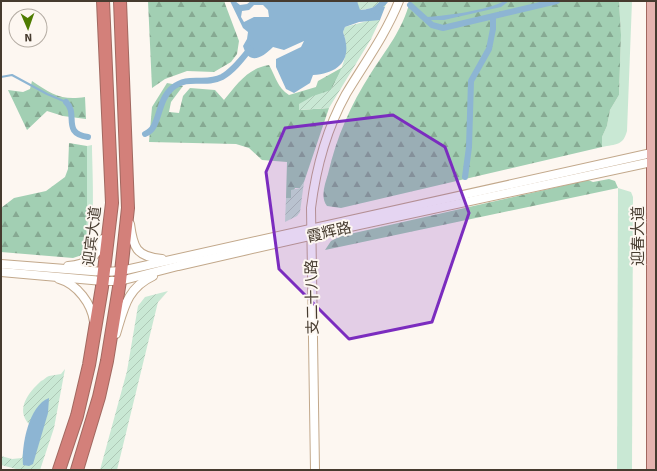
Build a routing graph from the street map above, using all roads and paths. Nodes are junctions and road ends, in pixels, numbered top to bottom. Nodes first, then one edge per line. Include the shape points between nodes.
1 (103, 1) edge
2 (120, 1) edge
3 (399, 1) edge
4 (652, 1) edge
5 (654, 103) edge
6 (654, 157) edge
7 (112, 203) junction
8 (128, 208) junction
9 (654, 218) edge
10 (311, 232) junction
11 (177, 262) junction
12 (1, 264) edge
13 (1, 272) edge
14 (46, 272) junction
15 (121, 276) junction
16 (103, 277) junction
17 (93, 344) junction
18 (103, 381) junction
19 (60, 470) edge
20 (77, 470) edge
21 (315, 470) edge
22 (652, 470) edge

1 - 7 highway, 迎宾大道
2 - 8 highway
3 - 10 street, 支二十八路 via 330,127 315,178
4 - 5 main road, 迎春大道
5 - 6 main road, 迎春大道
6 - 9 main road, 迎春大道
6 - 10 street, 霞辉路
7 - 14 street via 98,253 83,263
7 - 16 highway, 迎宾大道
8 - 11 street via 134,245 140,253 149,258
8 - 15 highway
9 - 22 main road, 迎春大道
10 - 11 street, 霞辉路
10 - 21 street, 支二十八路
11 - 15 street, 霞辉路
11 - 18 street via 140,282 133,289 118,328
12 - 14 street, 霞辉路
13 - 14 street, 霞辉路
14 - 16 street, 霞辉路
14 - 17 street via 74,287 92,311
15 - 16 street, 霞辉路
15 - 18 highway
16 - 17 highway, 迎宾大道
17 - 19 highway, 迎宾大道 via 77,416
18 - 20 highway

